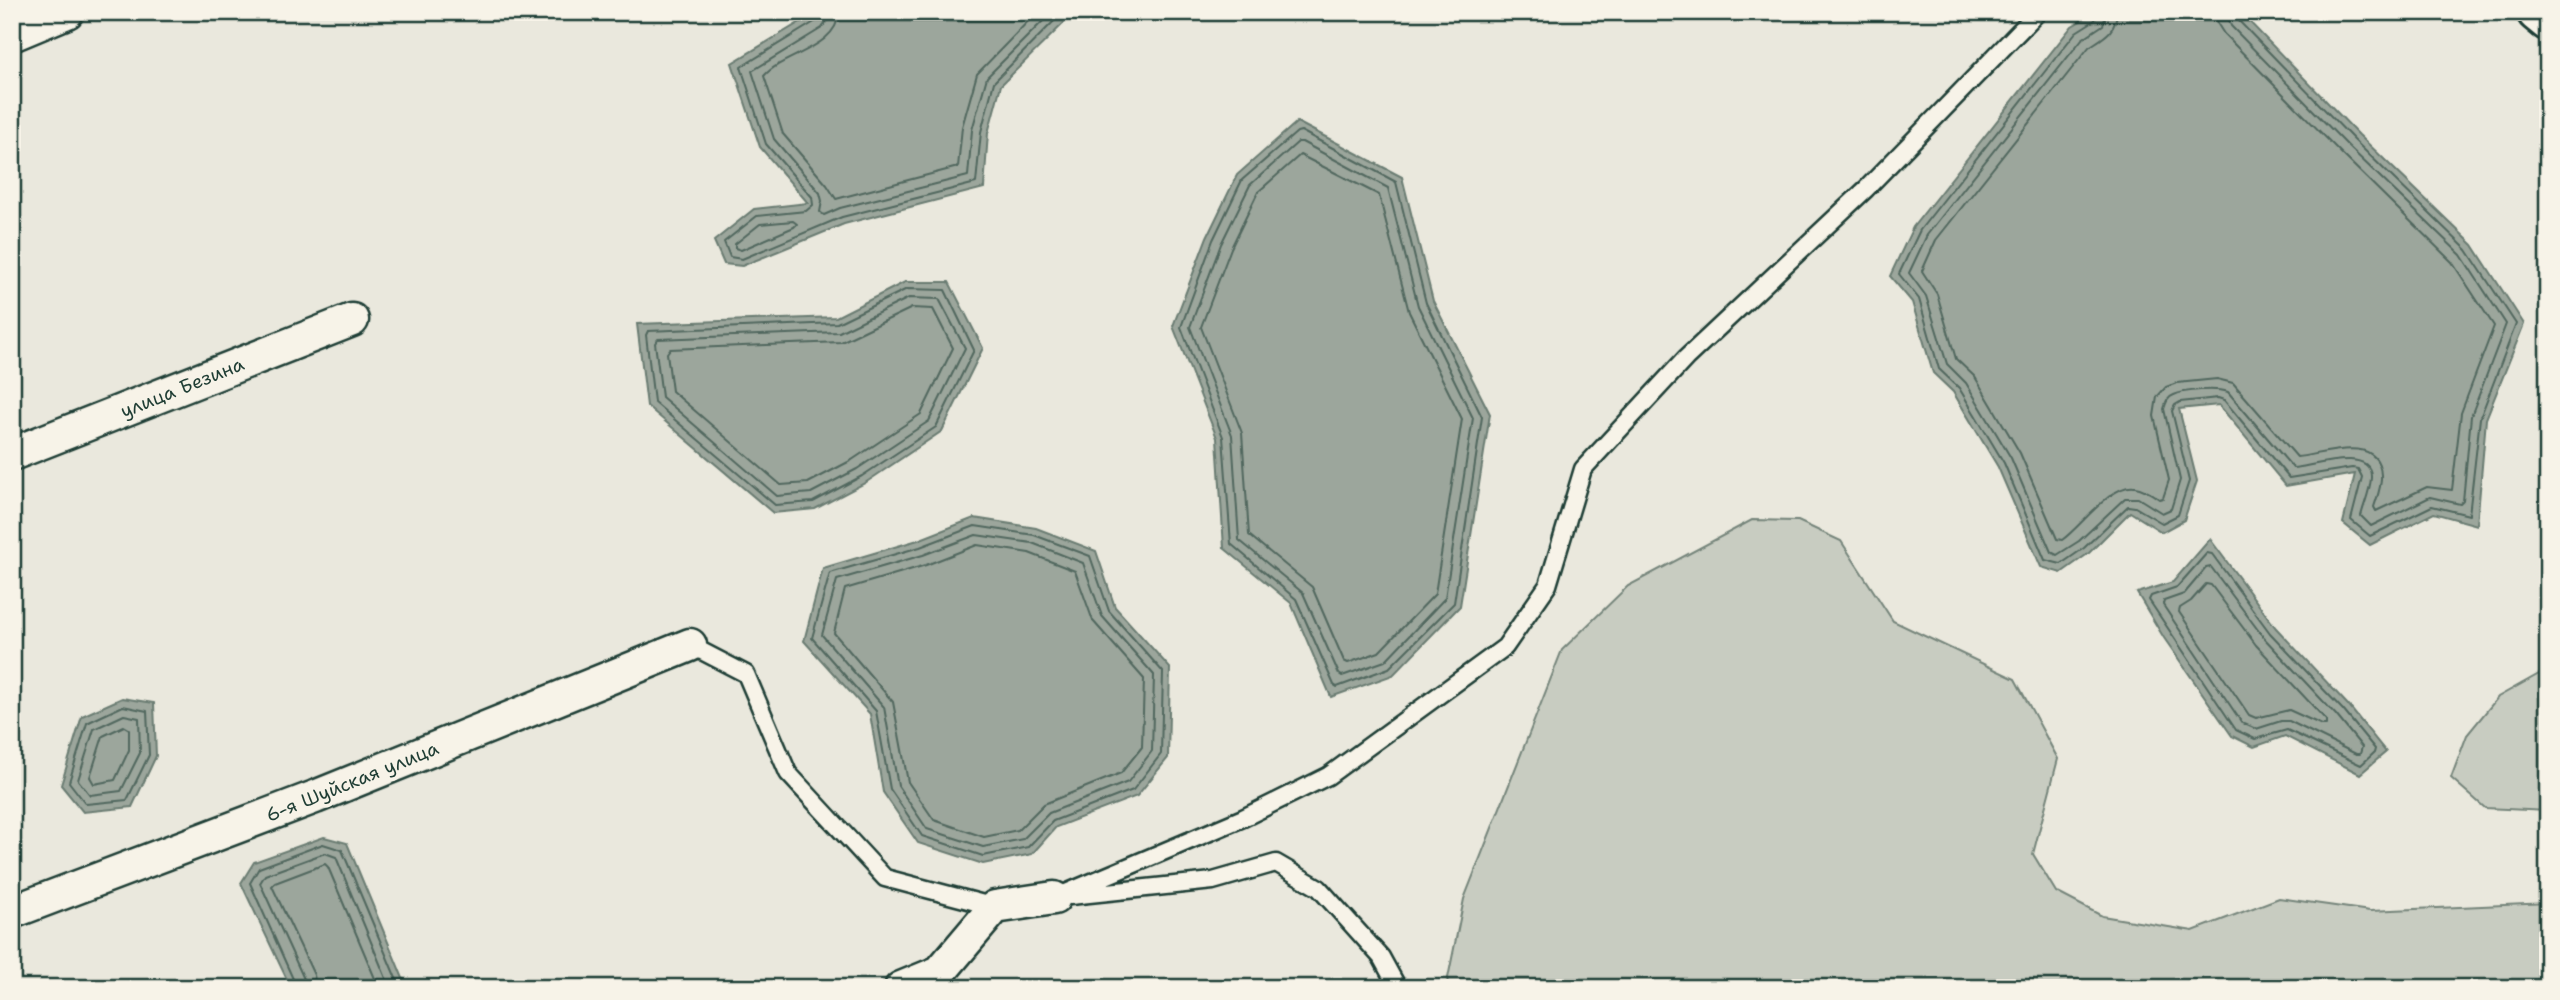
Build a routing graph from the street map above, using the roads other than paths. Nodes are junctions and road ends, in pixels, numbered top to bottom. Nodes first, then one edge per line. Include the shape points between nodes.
1 (67, 12) edge
2 (2038, 12) edge
3 (2537, 12) edge
4 (2548, 21) edge
5 (12, 35) edge
6 (352, 320) dead end
7 (12, 454) edge
8 (690, 645) joint
9 (1054, 898) junction
10 (995, 908) junction
11 (12, 912) edge
12 (901, 988) edge
13 (1398, 988) edge

1 - 5 street
2 - 9 lane via 1866,189 1686,358 1583,469 1548,585 1505,647 1328,776 1243,818
3 - 4 main road
6 - 7 street, улица Безина
8 - 10 lane via 746,674 788,773 885,877
8 - 11 street, 6-я Шуйская улица via 316,797
9 - 10 street
9 - 13 lane via 1213,881 1276,863 1319,888 1381,957
10 - 12 street via 940,972

